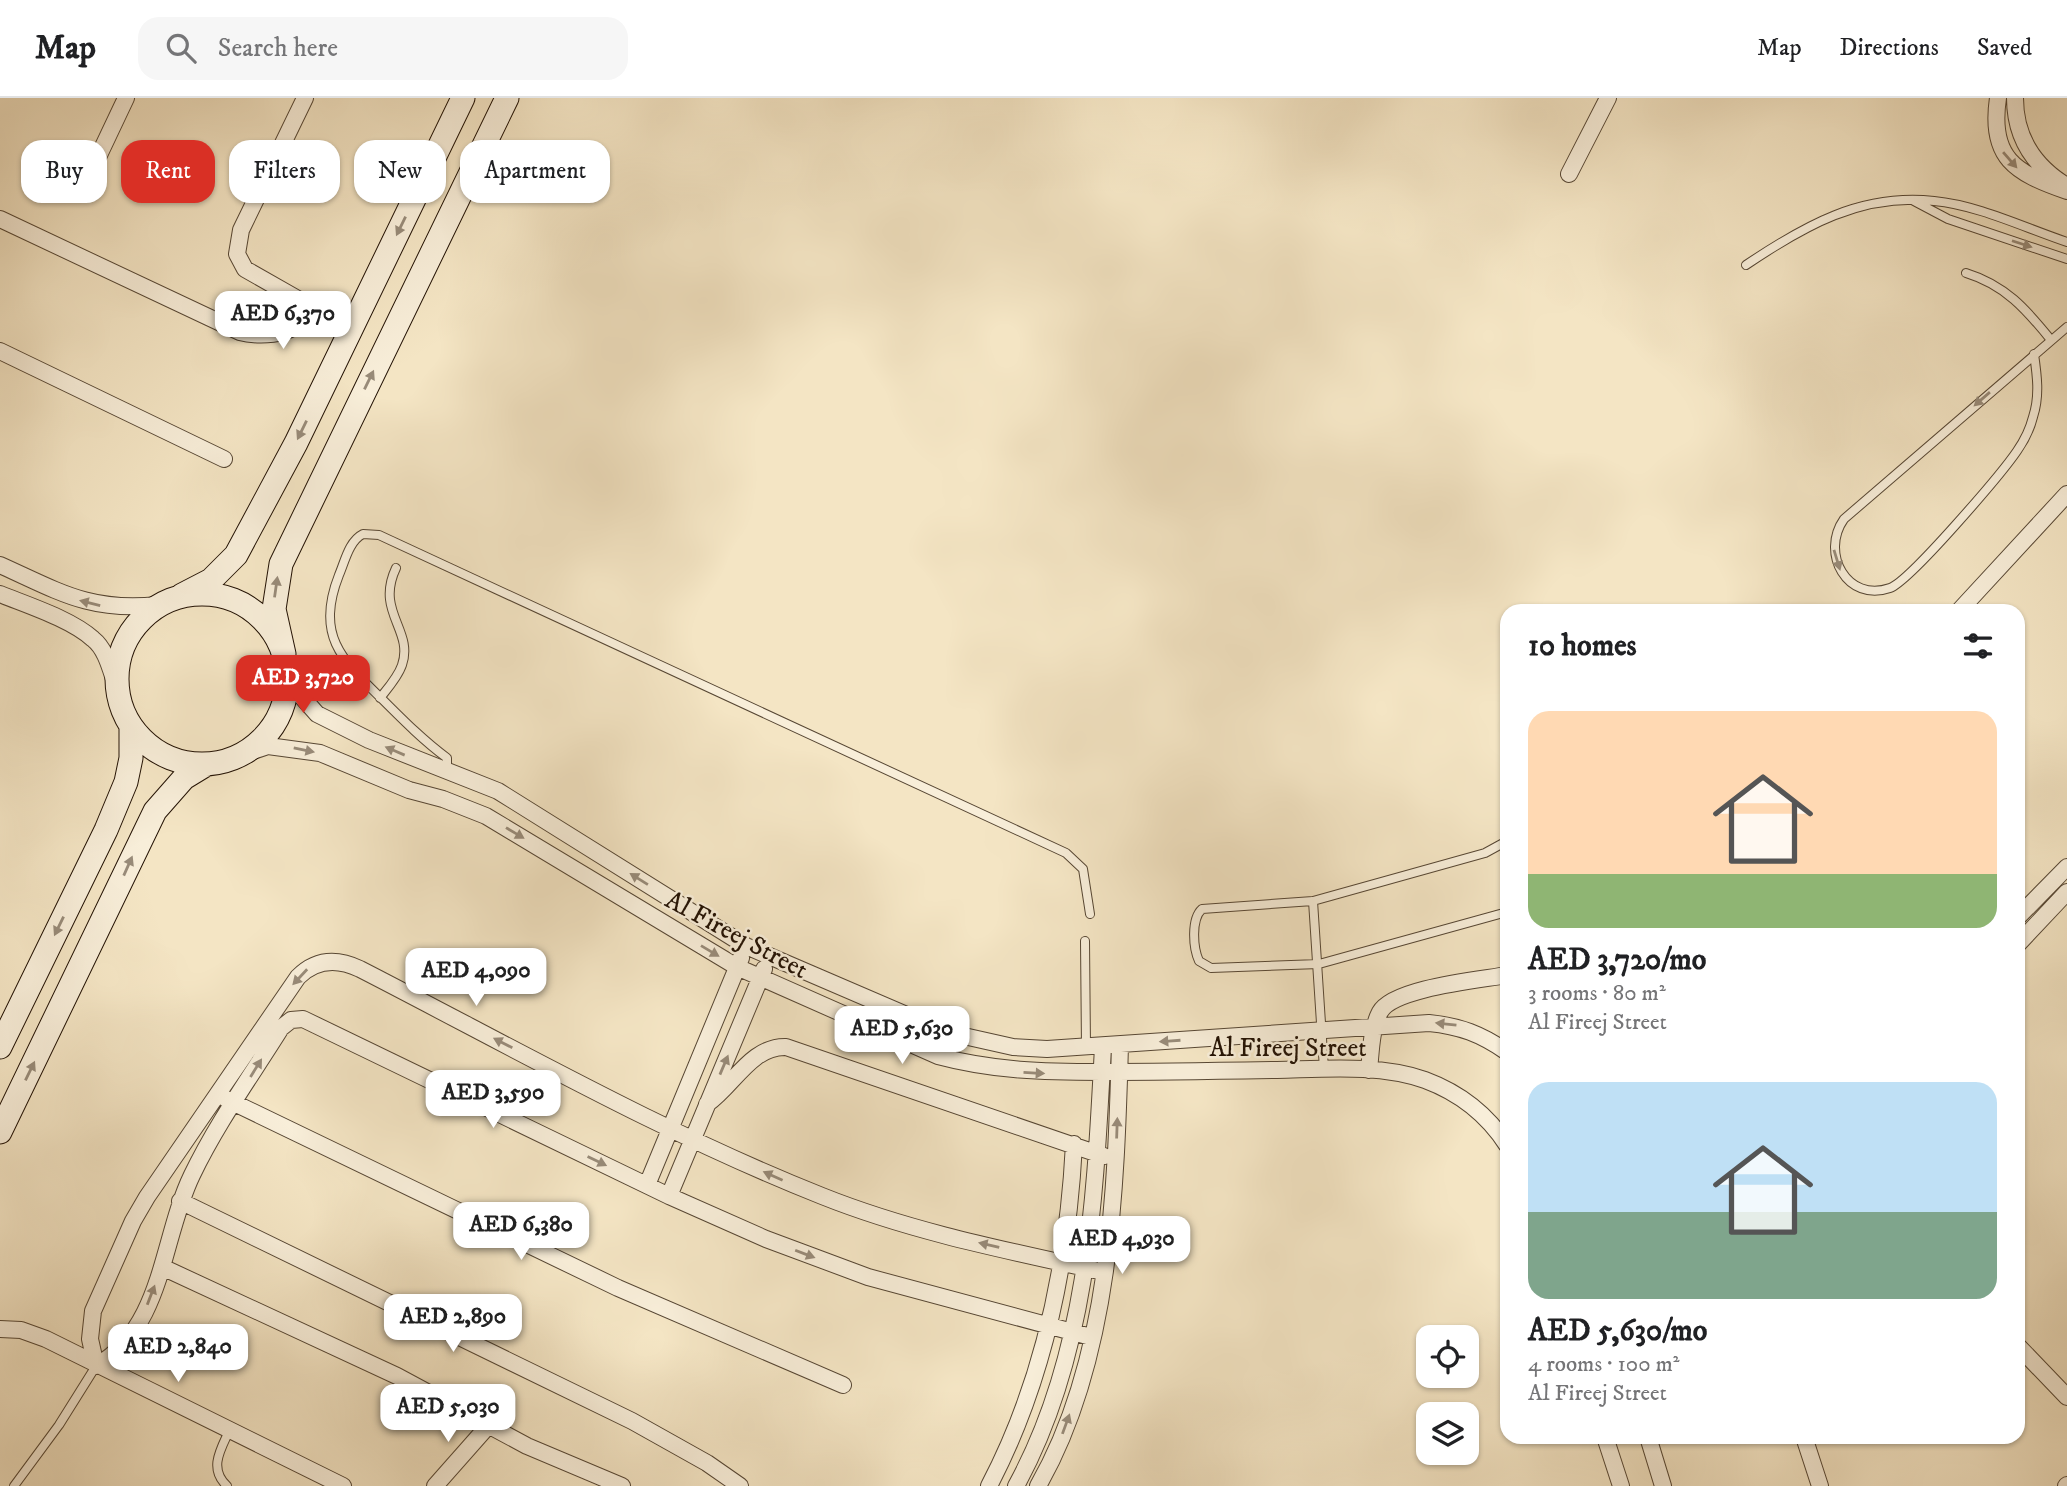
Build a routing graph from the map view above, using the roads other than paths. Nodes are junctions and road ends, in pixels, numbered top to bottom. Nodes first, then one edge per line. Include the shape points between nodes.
1 (126, 98) edge
2 (305, 98) edge
3 (463, 98) edge
4 (507, 98) edge
5 (1608, 98) edge
6 (1998, 98) edge
7 (2015, 98) edge
8 (106, 140) edge
9 (1569, 174) dead end
10 (2067, 189) edge
11 (1914, 201) junction
12 (1996, 218) junction
13 (0, 219) edge
14 (1990, 233) junction
15 (2067, 242) edge
16 (2067, 259) edge
17 (1746, 265) dead end
18 (1966, 273) dead end
19 (2067, 327) edge
20 (2051, 340) junction
21 (0, 351) edge
22 (2034, 354) junction
23 (224, 459) dead end
24 (2067, 494) edge
25 (0, 565) edge
26 (396, 568) dead end
27 (0, 594) edge
28 (182, 595) junction
29 (1965, 604) edge
30 (158, 605) junction
31 (284, 654) junction
32 (288, 681) junction
33 (117, 688) junction
34 (380, 698) junction
35 (131, 726) junction
36 (238, 756) junction
37 (207, 764) junction
38 (440, 767) junction
39 (498, 791) junction
40 (421, 793) junction
41 (486, 816) junction
42 (1500, 845) edge
43 (2067, 867) edge
44 (2067, 892) edge
45 (1313, 901) junction
46 (2025, 910) edge
47 (1090, 914) dead end
48 (1500, 914) edge
49 (2025, 937) edge
50 (1085, 941) dead end
51 (746, 946) junction
52 (769, 957) junction
53 (1319, 964) junction
54 (737, 967) junction
55 (1500, 976) edge
56 (760, 978) junction
57 (1375, 1026) junction
58 (1323, 1030) junction
59 (1111, 1046) junction
60 (0, 1047) edge
61 (1500, 1047) edge
62 (1086, 1048) junction
63 (1324, 1069) junction
64 (1369, 1070) junction
65 (1102, 1072) junction
66 (1119, 1073) junction
67 (218, 1095) junction
68 (234, 1103) junction
69 (707, 1104) junction
70 (670, 1128) junction
71 (0, 1132) edge
72 (1500, 1136) edge
73 (693, 1139) junction
74 (1074, 1144) junction
75 (1096, 1153) junction
76 (1116, 1160) junction
77 (646, 1185) junction
78 (669, 1196) junction
79 (180, 1201) junction
80 (1062, 1262) junction
81 (162, 1267) junction
82 (1085, 1268) junction
83 (1104, 1272) junction
84 (1048, 1327) junction
85 (0, 1329) edge
86 (1072, 1332) junction
87 (1091, 1337) junction
88 (2025, 1353) edge
89 (96, 1366) junction
90 (843, 1385) dead end
91 (2067, 1397) edge
92 (488, 1426) junction
93 (230, 1429) junction
94 (1607, 1444) edge
95 (1649, 1444) edge
96 (1806, 1444) edge
97 (15, 1486) edge
98 (227, 1486) edge
99 (343, 1486) edge
100 (435, 1486) edge
101 (622, 1486) edge
102 (740, 1486) edge
103 (989, 1486) edge
104 (1016, 1486) edge
105 (1038, 1486) edge
106 (1621, 1486) edge
107 (1663, 1486) edge
108 (1820, 1486) edge

1 - 8 street
2 - 13 street via 237,246 245,269 303,302 302,320 281,333 260,336 240,332
3 -> 28 street via 296,443 236,555 211,580
31 -> 4 street via 274,609 281,564
5 - 9 street
6 -> 10 street via 1995,130 2004,156 2025,174
7 - 10 street via 2019,129 2031,155
11 - 12 lane via 1943,202
11 - 14 lane
11 - 17 lane via 1886,200 1847,208
12 - 14 lane
12 - 15 lane
14 -> 16 lane
18 - 20 lane via 2012,296
19 - 20 lane
20 - 22 lane
21 - 23 street
22 -> 22 lane via 1844,519 1835,536 1834,554 1847,579 1873,590 1900,583 2008,463 2034,416 2038,383
24 - 29 street
30 -> 25 street via 115,608 86,603
26 - 34 lane via 388,599 404,655
27 - 33 street via 94,639
28 - 30 street
28 - 31 street via 214,594 245,604 269,625
30 - 33 street via 125,640
31 - 32 street
32 - 36 street via 274,726
38 -> 32 street, Al Fireej Street via 317,714
33 - 35 street
34 - 38 lane via 447,758
34 - 47 lane via 342,657 329,619 334,589 351,545 358,536 369,533 1066,853 1083,869
35 - 37 street via 164,755
35 -> 60 street via 126,782
36 - 37 street
36 -> 40 street, Al Fireej Street via 268,746 302,749
71 -> 37 street via 155,811 184,778
38 - 39 street, Al Fireej Street
38 - 40 street
39 - 41 street
51 -> 39 street, Al Fireej Street
40 - 41 street, Al Fireej Street
41 -> 54 street, Al Fireej Street
42 - 45 lane via 1485,853
43 - 46 street
44 - 49 street
45 - 53 lane
45 - 53 lane via 1202,909 1195,918 1196,953 1210,968
48 - 53 lane
50 - 62 lane
51 - 52 street, Al Fireej Street
51 - 54 street
52 - 56 street
52 - 62 street, Al Fireej Street via 946,1032 1013,1047
53 - 58 lane
54 - 56 street, Al Fireej Street
54 - 70 street
55 - 57 street via 1400,997 1386,1004
56 -> 65 street, Al Fireej Street via 905,1044 973,1066 1043,1073
69 -> 56 street
57 - 58 street, Al Fireej Street
61 -> 57 street, Al Fireej Street via 1458,1026
57 - 64 street
58 -> 59 street, Al Fireej Street
58 - 63 lane
59 - 62 street, Al Fireej Street
59 - 65 street
59 - 66 street
63 - 64 street, Al Fireej Street
63 - 66 street, Al Fireej Street
64 - 72 street, Al Fireej Street via 1449,1090 1472,1104
65 - 66 street, Al Fireej Street
65 - 75 street
76 -> 66 street
67 - 68 street
70 -> 67 street via 338,961 316,964 298,977
67 - 89 street via 146,1197 103,1286 90,1325
68 -> 77 street via 281,1028 303,1018
68 - 79 street
68 - 90 street via 618,1288
69 - 73 street
69 - 74 street via 759,1053 786,1047
70 - 73 street
70 - 77 street
73 - 78 street
80 -> 73 street via 871,1214
74 - 75 street
74 - 80 street
75 - 76 street
75 - 82 street
76 - 83 street
77 - 78 street
78 -> 84 street via 868,1277
79 - 81 street
79 - 102 street via 632,1421
80 - 82 street
80 - 84 street
89 -> 81 street via 129,1340
81 - 92 street via 397,1376
82 - 83 street
82 - 86 street
83 - 87 street
84 - 86 street
84 - 103 street via 1023,1410
85 - 89 street via 34,1334
86 - 87 street
86 - 104 street via 1050,1408
105 -> 87 street via 1073,1403
88 - 91 street
89 - 93 street
89 - 97 lane
92 - 100 street
92 - 101 street
93 - 98 lane via 217,1462 218,1475
93 - 99 street
94 - 106 street
95 - 107 street
96 - 108 street

